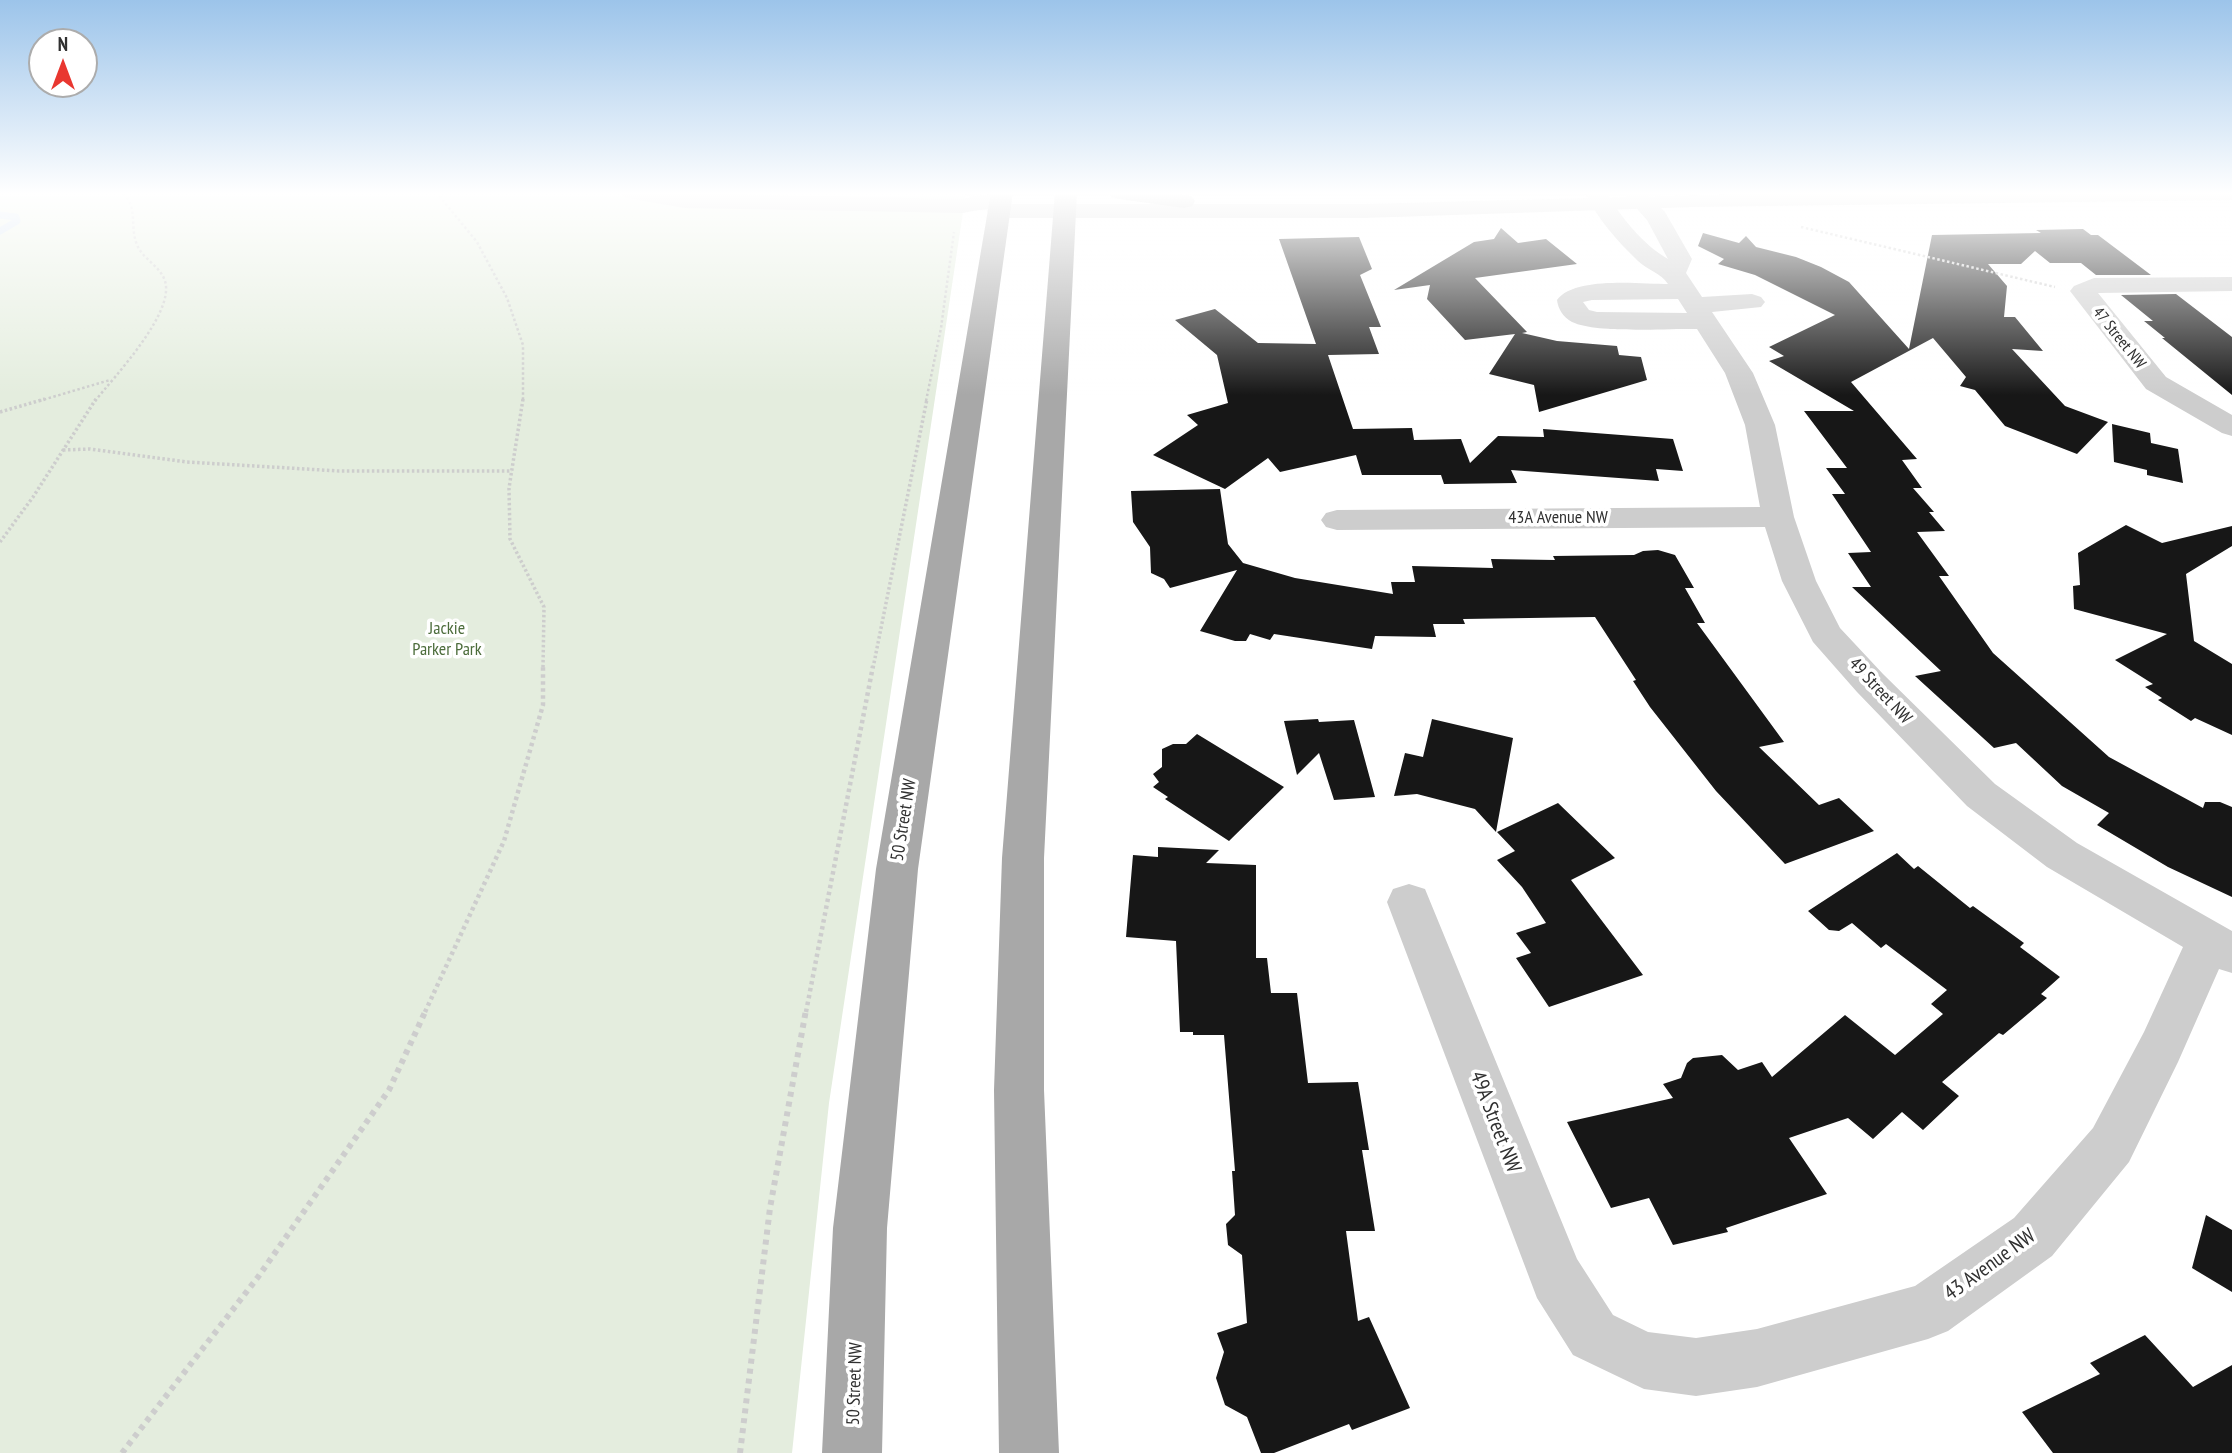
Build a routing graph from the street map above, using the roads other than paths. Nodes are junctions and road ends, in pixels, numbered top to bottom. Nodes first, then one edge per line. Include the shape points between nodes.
1 (977, 260) edge
2 (1062, 260) edge
3 (1651, 260) edge
4 (1680, 260) edge
5 (2232, 284) edge
6 (1691, 298) junction
7 (1752, 302) dead end
8 (2156, 383) junction
9 (2125, 385) dead end
10 (2232, 427) edge
11 (1779, 517) junction
12 (1337, 520) dead end
13 (1409, 902) dead end
14 (2220, 947) edge
15 (1593, 1335) joint
16 (852, 1453) edge
17 (1029, 1453) edge

1 - 16 main road, 50 Street NW via 897,869 860,1228
2 - 17 main road via 1023,858 1019,1090
3 - 6 street, 49 Street NW
4 - 6 street, 49 Street NW
5 - 8 street, 47 Street NW via 2109,285 2083,292
6 - 7 street
6 - 11 street, 49 Street NW via 1739,373 1759,425
8 - 9 street, 47 Street NW
8 - 10 street, 47 Street NW
11 - 12 street, 43A Avenue NW
11 - 14 street, 49 Street NW via 1799,581 1826,634 1972,786 2062,855
13 - 15 street, 49A Street NW via 1557,1278
14 - 15 street, 43 Avenue NW via 2110,1145 2033,1237 1928,1311 1757,1358 1696,1367 1644,1360

